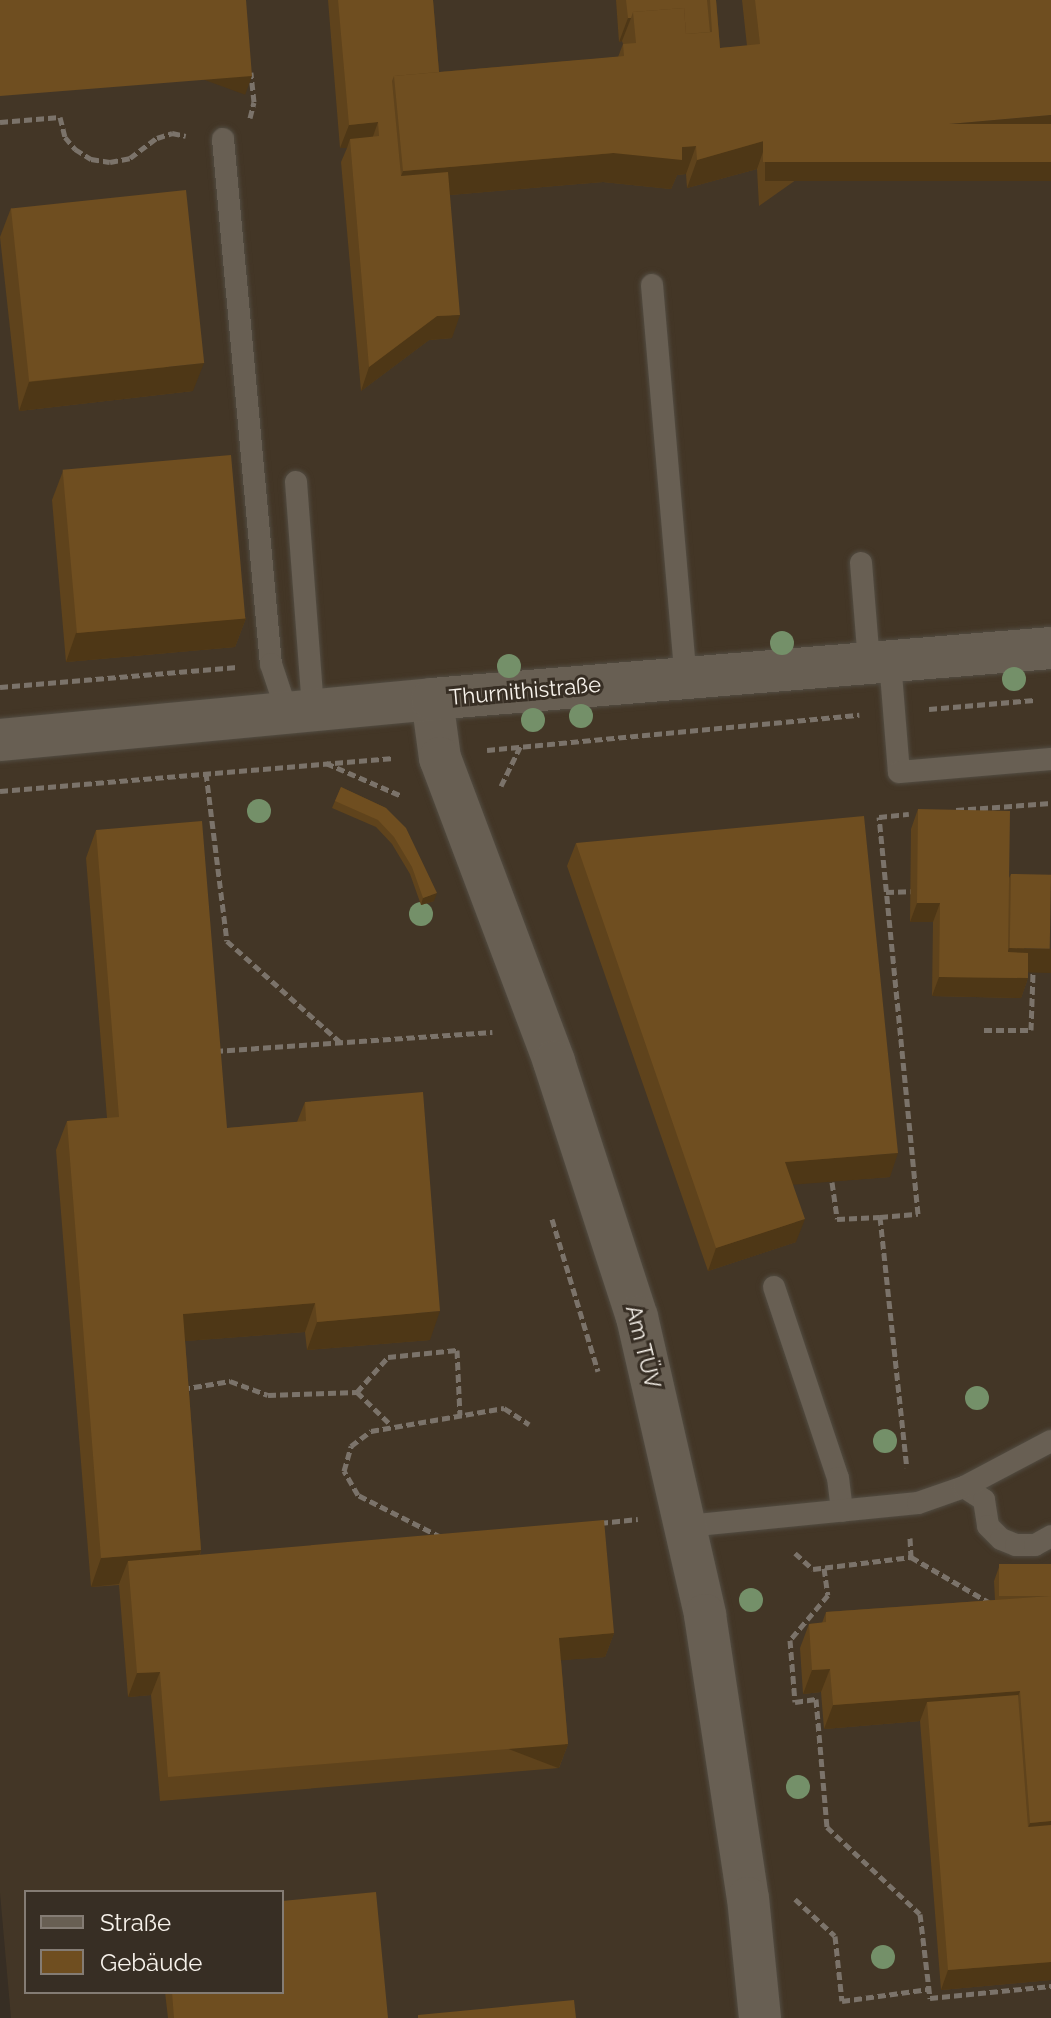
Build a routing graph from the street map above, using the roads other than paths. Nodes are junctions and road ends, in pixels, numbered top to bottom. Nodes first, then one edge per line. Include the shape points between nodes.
1 (223, 139) road end
2 (652, 285) dead end
3 (296, 482) dead end
4 (861, 563) dead end
5 (1051, 648) edge
6 (880, 662) junction
7 (686, 678) junction
8 (432, 699) junction
9 (300, 711) junction
10 (0, 740) edge
11 (1051, 759) edge
12 (774, 1287) dead end
13 (1051, 1441) edge
14 (964, 1487) junction
15 (842, 1511) junction
16 (687, 1526) junction
17 (1051, 1536) edge
18 (760, 2018) edge

1 - 9 lane via 271,664
2 - 7 lane
3 - 9 lane
4 - 6 lane
5 - 6 street, Thurnithistraße
6 - 7 street, Thurnithistraße
6 - 11 lane via 893,712 899,772
7 - 8 street, Thurnithistraße
8 - 9 street, Thurnithistraße
8 - 16 street, Am TÜV via 440,758 554,1062 637,1317
9 - 10 street, Thurnithistraße
12 - 15 lane via 838,1478
13 - 14 lane
14 - 15 lane via 908,1504
14 - 17 lane via 984,1500 988,1526 1001,1539 1035,1545
15 - 16 lane
16 - 18 street, Am TÜV via 746,1884

